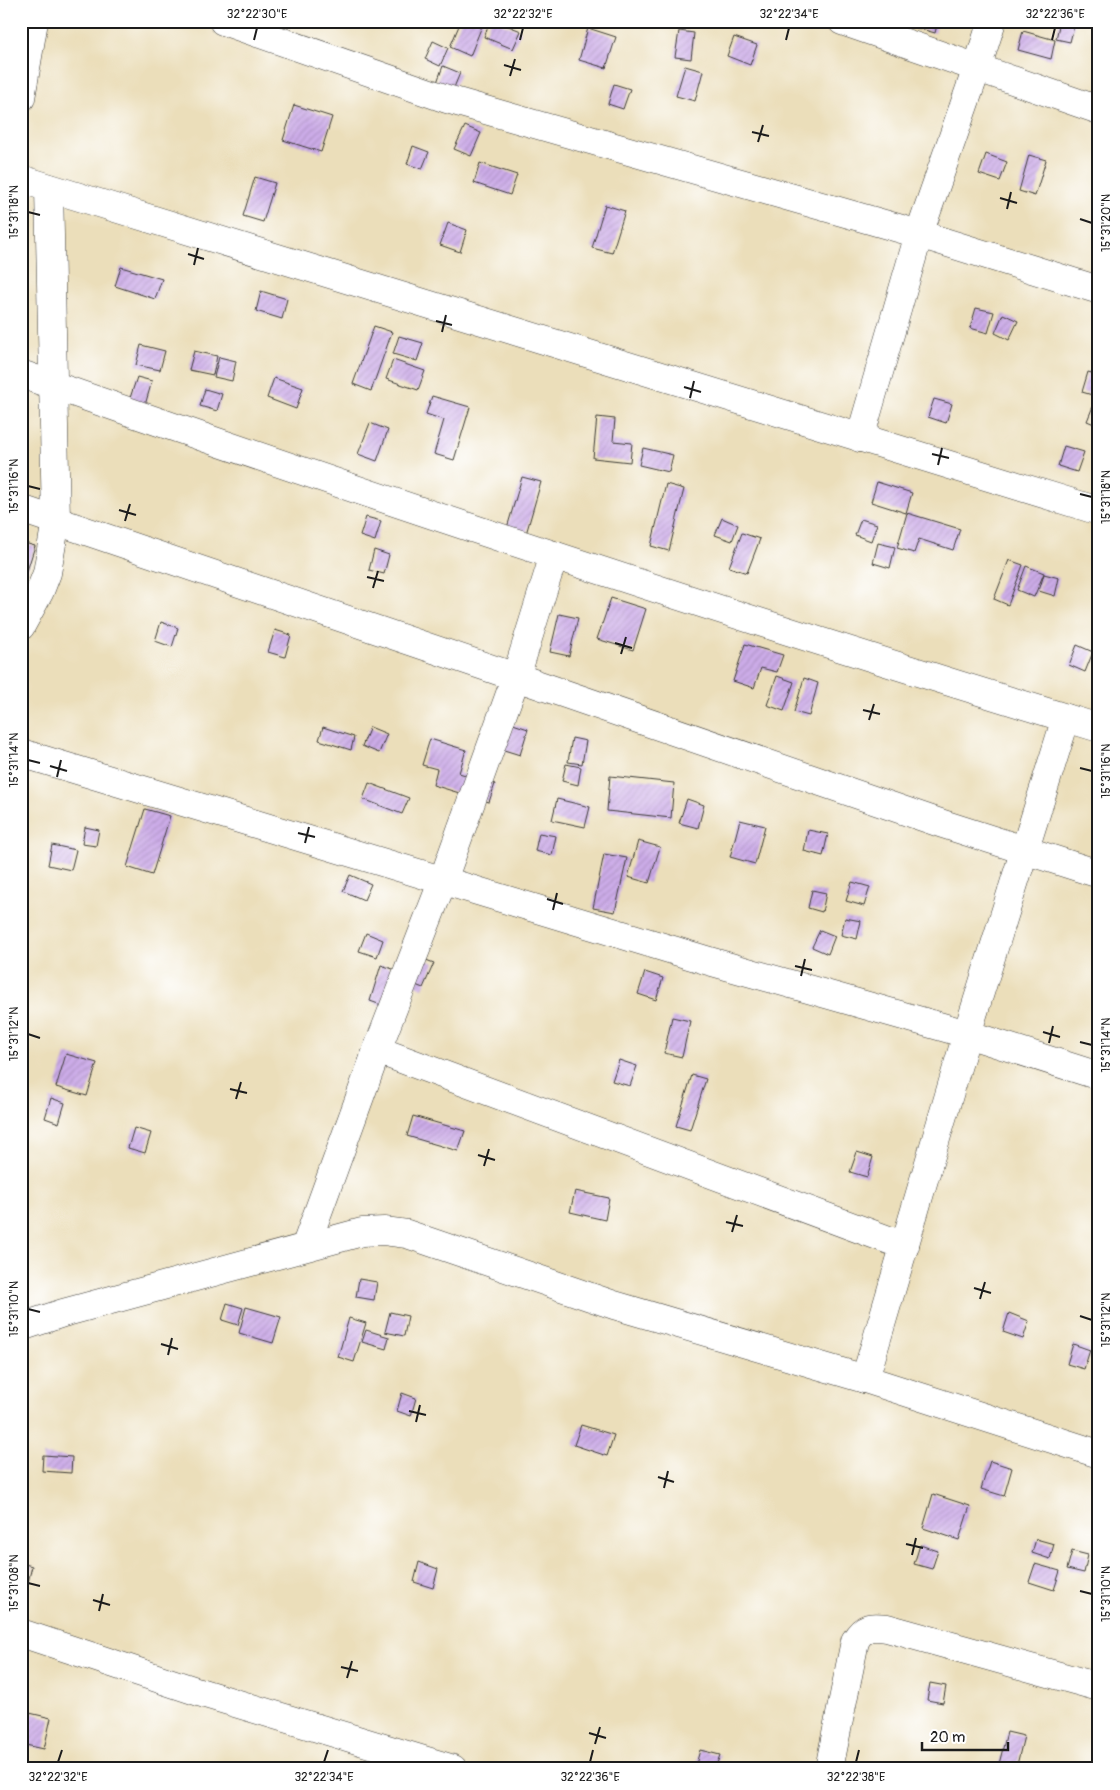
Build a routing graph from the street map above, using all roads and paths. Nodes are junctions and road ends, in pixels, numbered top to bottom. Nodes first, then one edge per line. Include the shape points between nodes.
1 (34, 21) edge
2 (223, 21) edge
3 (842, 21) edge
4 (992, 21) edge
5 (977, 68) junction
6 (21, 98) edge
7 (1099, 110) edge
8 (21, 180) edge
9 (49, 188) junction
10 (919, 234) junction
11 (1099, 290) edge
12 (21, 374) edge
13 (54, 385) junction
14 (860, 438) junction
15 (21, 509) edge
16 (1099, 511) edge
17 (56, 520) junction
18 (554, 555) junction
19 (21, 626) edge
20 (516, 677) junction
21 (1066, 718) junction
22 (1099, 728) edge
23 (21, 753) edge
24 (1025, 850) junction
25 (1099, 874) edge
26 (443, 880) junction
27 (967, 1034) junction
28 (377, 1050) junction
29 (1099, 1076) edge
30 (306, 1245) junction
31 (905, 1246) junction
32 (21, 1328) edge
33 (865, 1379) junction
34 (1099, 1454) edge
35 (21, 1633) edge
36 (1099, 1687) edge
37 (453, 1769) edge
38 (828, 1769) edge

1 - 6 street
2 - 10 street via 447,99
3 - 5 street
4 - 5 street
5 - 7 street
5 - 10 street
8 - 9 street
9 - 13 street
9 - 14 street
10 - 11 street
10 - 14 street
12 - 13 street
13 - 17 street
13 - 18 street
14 - 16 street
15 - 17 street
17 - 19 street via 47,573
17 - 20 street
18 - 20 street
18 - 21 street
20 - 24 street
20 - 26 street
21 - 22 street
21 - 24 street
23 - 26 street
24 - 25 street
24 - 27 street
26 - 27 street via 709,961
26 - 28 street
27 - 29 street
27 - 31 street
28 - 30 street
28 - 31 street
30 - 32 street via 63,1313
30 - 33 street via 362,1232 407,1234 614,1305
31 - 33 street
33 - 34 street
35 - 37 street via 199,1692
36 - 38 street via 872,1626 861,1631 855,1641

